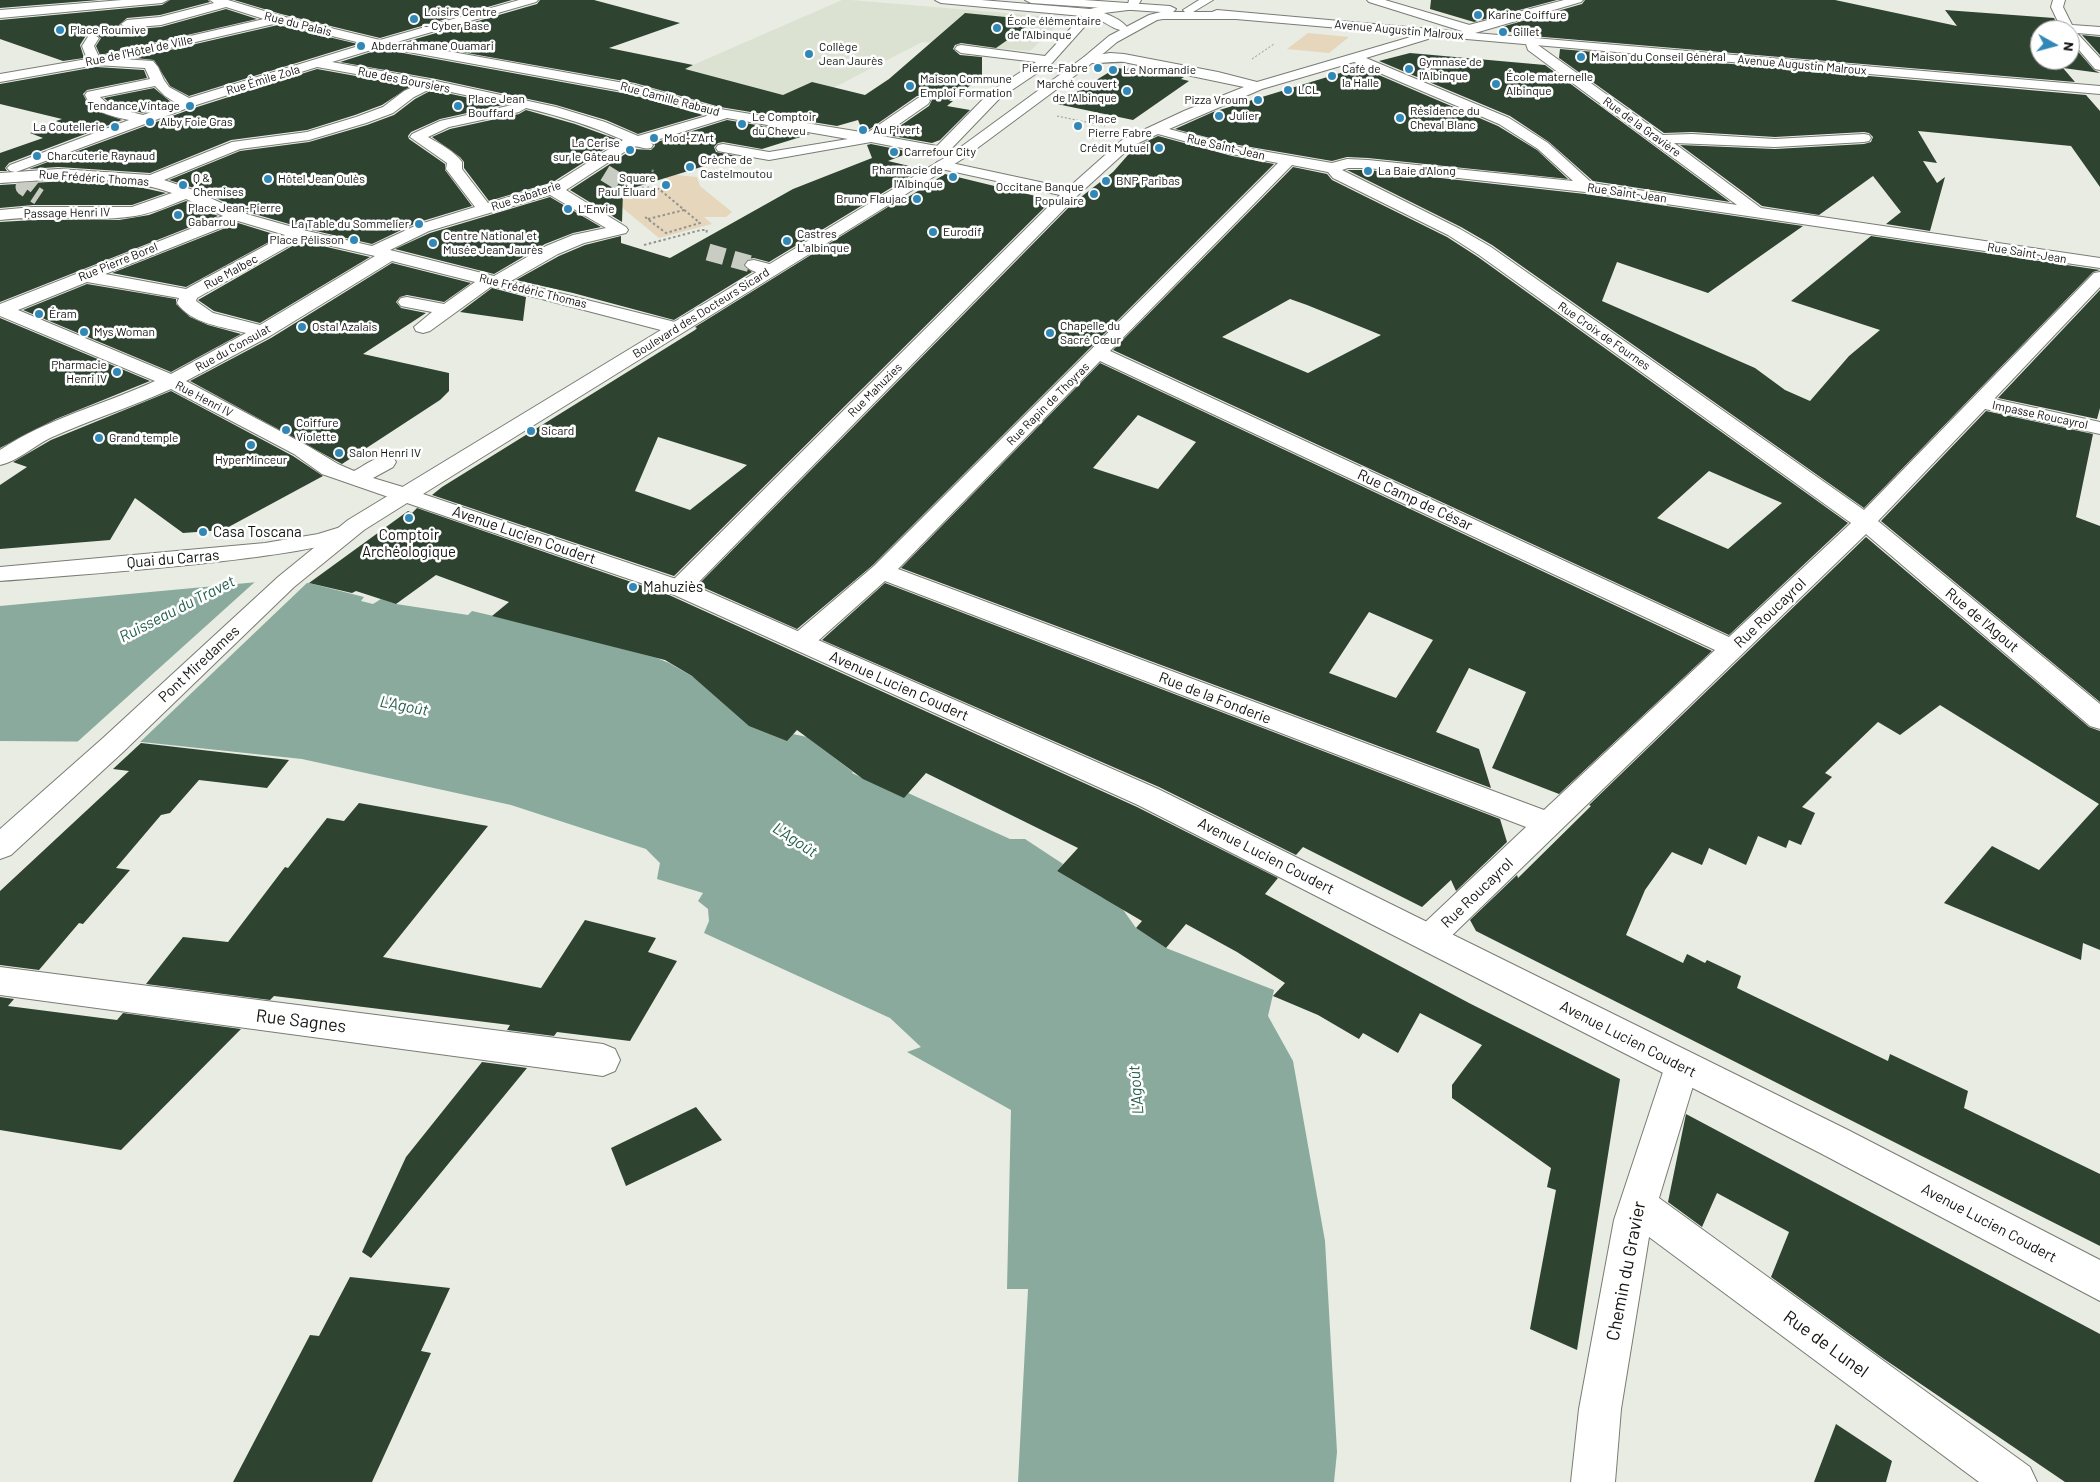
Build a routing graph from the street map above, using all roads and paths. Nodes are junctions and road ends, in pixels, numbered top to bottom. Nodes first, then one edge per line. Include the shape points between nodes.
1 (162, 0) edge
2 (532, 0) edge
3 (941, 0) edge
4 (1004, 0) edge
5 (1031, 0) edge
6 (1207, 0) edge
7 (1373, 0) edge
8 (1577, 0) edge
9 (2059, 0) edge
10 (219, 2) edge
11 (993, 2) edge
12 (1134, 3) edge
13 (1018, 6) junction
14 (1084, 6) edge
15 (1189, 10) junction
16 (0, 14) edge
17 (1235, 16) junction
18 (277, 19) junction
19 (2064, 20) edge
20 (127, 24) dead end
21 (1121, 27) junction
22 (2080, 30) edge
23 (2100, 31) edge
24 (1425, 32) junction
25 (1469, 32) junction
26 (93, 38) dead end
27 (1113, 39) junction
28 (1280, 41) dead end
29 (1531, 41) junction
30 (2080, 43) edge
31 (381, 44) junction
32 (961, 49) dead end
33 (1354, 57) junction
34 (1048, 60) junction
35 (1088, 60) junction
36 (96, 61) junction
37 (316, 63) junction
38 (2100, 66) edge
39 (1224, 77) junction
40 (0, 78) edge
41 (156, 82) junction
42 (432, 84) junction
43 (1257, 86) junction
44 (2100, 90) edge
45 (651, 94) junction
46 (923, 101) dead end
47 (188, 103) junction
48 (627, 103) dead end
49 (528, 105) junction
50 (731, 115) junction
51 (1050, 115) dead end
52 (143, 119) junction
53 (1108, 126) dead end
54 (1149, 132) junction
55 (870, 138) junction
56 (1864, 138) dead end
57 (1660, 139) junction
58 (635, 141) junction
59 (714, 147) dead end
60 (660, 152) dead end
61 (942, 158) junction
62 (1289, 160) junction
63 (1333, 168) junction
64 (586, 170) junction
65 (605, 173) tunnel mouth
66 (0, 176) edge
67 (143, 180) junction
68 (626, 186) tunnel mouth
69 (1584, 187) junction
70 (552, 190) junction
71 (634, 192) junction
72 (187, 193) junction
73 (1071, 193) junction
74 (39, 197) tunnel mouth
75 (619, 198) joint
76 (581, 206) junction
77 (485, 210) junction
78 (684, 210) junction
79 (48, 211) junction
80 (134, 212) junction
81 (1757, 212) junction
82 (641, 214) dead end
83 (0, 215) edge
84 (237, 216) junction
85 (648, 219) junction
86 (299, 234) junction
87 (706, 234) dead end
88 (186, 235) junction
89 (638, 246) dead end
90 (381, 253) junction
91 (2100, 264) edge
92 (85, 276) junction
93 (2100, 277) edge
94 (493, 281) junction
95 (189, 295) junction
96 (407, 302) dead end
97 (1, 310) edge
98 (447, 310) junction
99 (423, 327) dead end
100 (676, 328) junction
101 (263, 332) junction
102 (1098, 353) junction
103 (171, 381) junction
104 (1980, 402) junction
105 (2100, 428) edge
106 (5, 452) edge
107 (385, 462) dead end
108 (356, 479) junction
109 (405, 495) junction
110 (1865, 522) junction
111 (344, 533) junction
112 (882, 571) junction
113 (0, 574) edge
114 (286, 582) joint
115 (679, 588) junction
116 (801, 642) junction
117 (1732, 648) junction
118 (2100, 719) edge
119 (1549, 824) junction
120 (0, 847) edge
121 (1429, 938) junction
122 (0, 982) edge
123 (602, 1060) dead end
124 (1682, 1066) junction
125 (1637, 1205) junction
126 (2100, 1281) edge
127 (1593, 1482) edge
128 (2015, 1482) edge

1 - 16 street
2 - 31 street, Rue Émile Zola
3 - 11 street
4 - 13 street
5 - 14 street
6 - 15 street
7 - 25 street
8 - 25 street
9 - 19 street via 2057,7
10 - 18 street, Rue du Palais
10 - 20 street via 165,20
11 - 13 street
12 - 14 street via 1099,10
12 - 15 street
12 - 21 street, Boulevard des Docteurs Sicard
13 - 14 street
14 - 21 street
14 - 34 street
15 - 17 street
17 - 24 street, Avenue Augustin Malroux
17 - 27 street, Boulevard des Docteurs Sicard via 1163,15 1153,17
18 - 31 street, Rue du Palais
18 - 36 street, Rue de l'Hôtel de Ville
21 - 27 street, Boulevard des Docteurs Sicard
22 - 23 street
24 - 25 street, Avenue Augustin Malroux
24 - 33 street via 1418,39
25 - 29 street, Avenue Augustin Malroux
26 - 36 street via 88,46
27 - 35 street, Boulevard des Docteurs Sicard
28 - 39 path
29 - 44 street, Avenue Augustin Malroux
29 - 57 street, Rue de la Gravière via 1532,47
30 - 38 street
31 - 37 street, Rue Émile Zola
31 - 45 street, Rue Camille Rabaud via 477,58
32 - 34 street
33 - 43 street
33 - 69 street via 1516,128 1565,165 1584,183
34 - 61 street via 993,98
35 - 39 street via 1110,57 1143,60
35 - 61 street, Boulevard des Docteurs Sicard via 959,155
36 - 40 street, Rue de l'Hôtel de Ville
36 - 41 street via 148,64
37 - 42 street, Rue des Boursiers
37 - 47 street, Rue Émile Zola
39 - 43 street
41 - 47 street
41 - 52 street via 92,95 95,103 103,108
42 - 49 street, Rue des Boursiers
42 - 67 street via 409,94 388,110 362,120 309,136 237,145 153,179
43 - 54 street
45 - 48 street
45 - 50 street, Rue Camille Rabaud
46 - 55 street
47 - 52 street, Rue Émile Zola
49 - 58 street, Rue des Boursiers via 585,120
49 - 77 street via 462,119 438,126 418,137 455,162 454,170
50 - 55 street, Rue Camille Rabaud
50 - 58 street, Rue Sabaterie
51 - 53 path
52 - 66 street, Rue Émile Zola
54 - 62 street, Rue Saint-Jean
54 - 73 street via 1121,141
55 - 59 street via 769,156
55 - 61 street, Rue Camille Rabaud
56 - 57 street via 1778,147 1692,138
57 - 81 street, Rue de la Gravière
58 - 60 street, Rue des Boursiers
58 - 64 street, Rue Sabaterie
61 - 73 street
61 - 100 street, Boulevard des Docteurs Sicard via 762,267
62 - 63 street, Rue Saint-Jean
62 - 102 street, Rue Rapin de Thoyras
63 - 69 street, Rue Saint-Jean via 1347,163 1368,164
63 - 110 street, Rue Croix de Fournes via 1345,179 1454,232 1485,251
64 - 65 street
64 - 70 street, Rue Sabaterie
66 - 67 street, Rue Frédéric Thomas via 64,174
67 - 72 street, Rue Frédéric Thomas
68 - 71 path
69 - 81 street, Rue Saint-Jean
70 - 76 street
70 - 77 street, Rue Sabaterie
71 - 75 path
71 - 78 path via 659,189
72 - 80 street
72 - 84 street
73 - 115 street, Rue Mahuzies
74 - 79 street via 50,207
75 - 76 street
76 - 94 street via 620,230 579,239
77 - 90 street, Rue Sabaterie via 423,228
78 - 85 path
78 - 85 path via 700,223 666,233
79 - 80 street, Passage Henri IV
79 - 83 street, Passage Henri IV
80 - 88 street
81 - 91 street, Rue Saint-Jean
82 - 85 path
84 - 86 street
84 - 88 street, Rue Pierre Borel
86 - 90 street
86 - 95 street, Rue Malbec
87 - 89 path via 707,230 701,230
88 - 92 street, Rue Pierre Borel
90 - 94 street, Rue Frédéric Thomas
90 - 101 street, Rue du Consulat
92 - 95 street
92 - 97 street, Rue Pierre Borel
93 - 104 street, Rue Roucayrol
94 - 98 street
94 - 100 street, Rue Frédéric Thomas via 626,319
95 - 101 street via 186,303 208,317
96 - 98 street
97 - 103 street, Rue Henri IV
98 - 99 street
100 - 109 street, Boulevard des Docteurs Sicard
101 - 103 street, Rue du Consulat
102 - 112 street, Rue Rapin de Thoyras
102 - 117 street, Rue Camp de César
103 - 106 street, Rue du Consulat via 44,431
103 - 108 street, Rue Henri IV via 301,450 330,469
104 - 105 street, Impasse Roucayrol
104 - 110 street, Rue Roucayrol
107 - 108 street
108 - 109 street, Rue Henri IV
109 - 111 street, Boulevard des Docteurs Sicard
109 - 115 street, Avenue Lucien Coudert
110 - 117 street, Rue Roucayrol
110 - 118 street, Rue de l'Agout
111 - 113 street, Quai du Carras via 266,550
111 - 114 street, Boulevard des Docteurs Sicard
112 - 116 street, Rue Rapin de Thoyras
112 - 119 street, Rue de la Fonderie
114 - 120 street, Pont Miredames
115 - 116 street, Avenue Lucien Coudert
116 - 121 street, Avenue Lucien Coudert via 1148,797
117 - 119 street, Rue Roucayrol
119 - 121 street, Rue Roucayrol
121 - 124 street, Avenue Lucien Coudert
122 - 123 street, Rue Sagnes
124 - 125 street, Chemin du Gravier
124 - 126 street, Avenue Lucien Coudert
125 - 127 street, Chemin du Gravier via 1600,1409
125 - 128 street, Rue de Lunel

